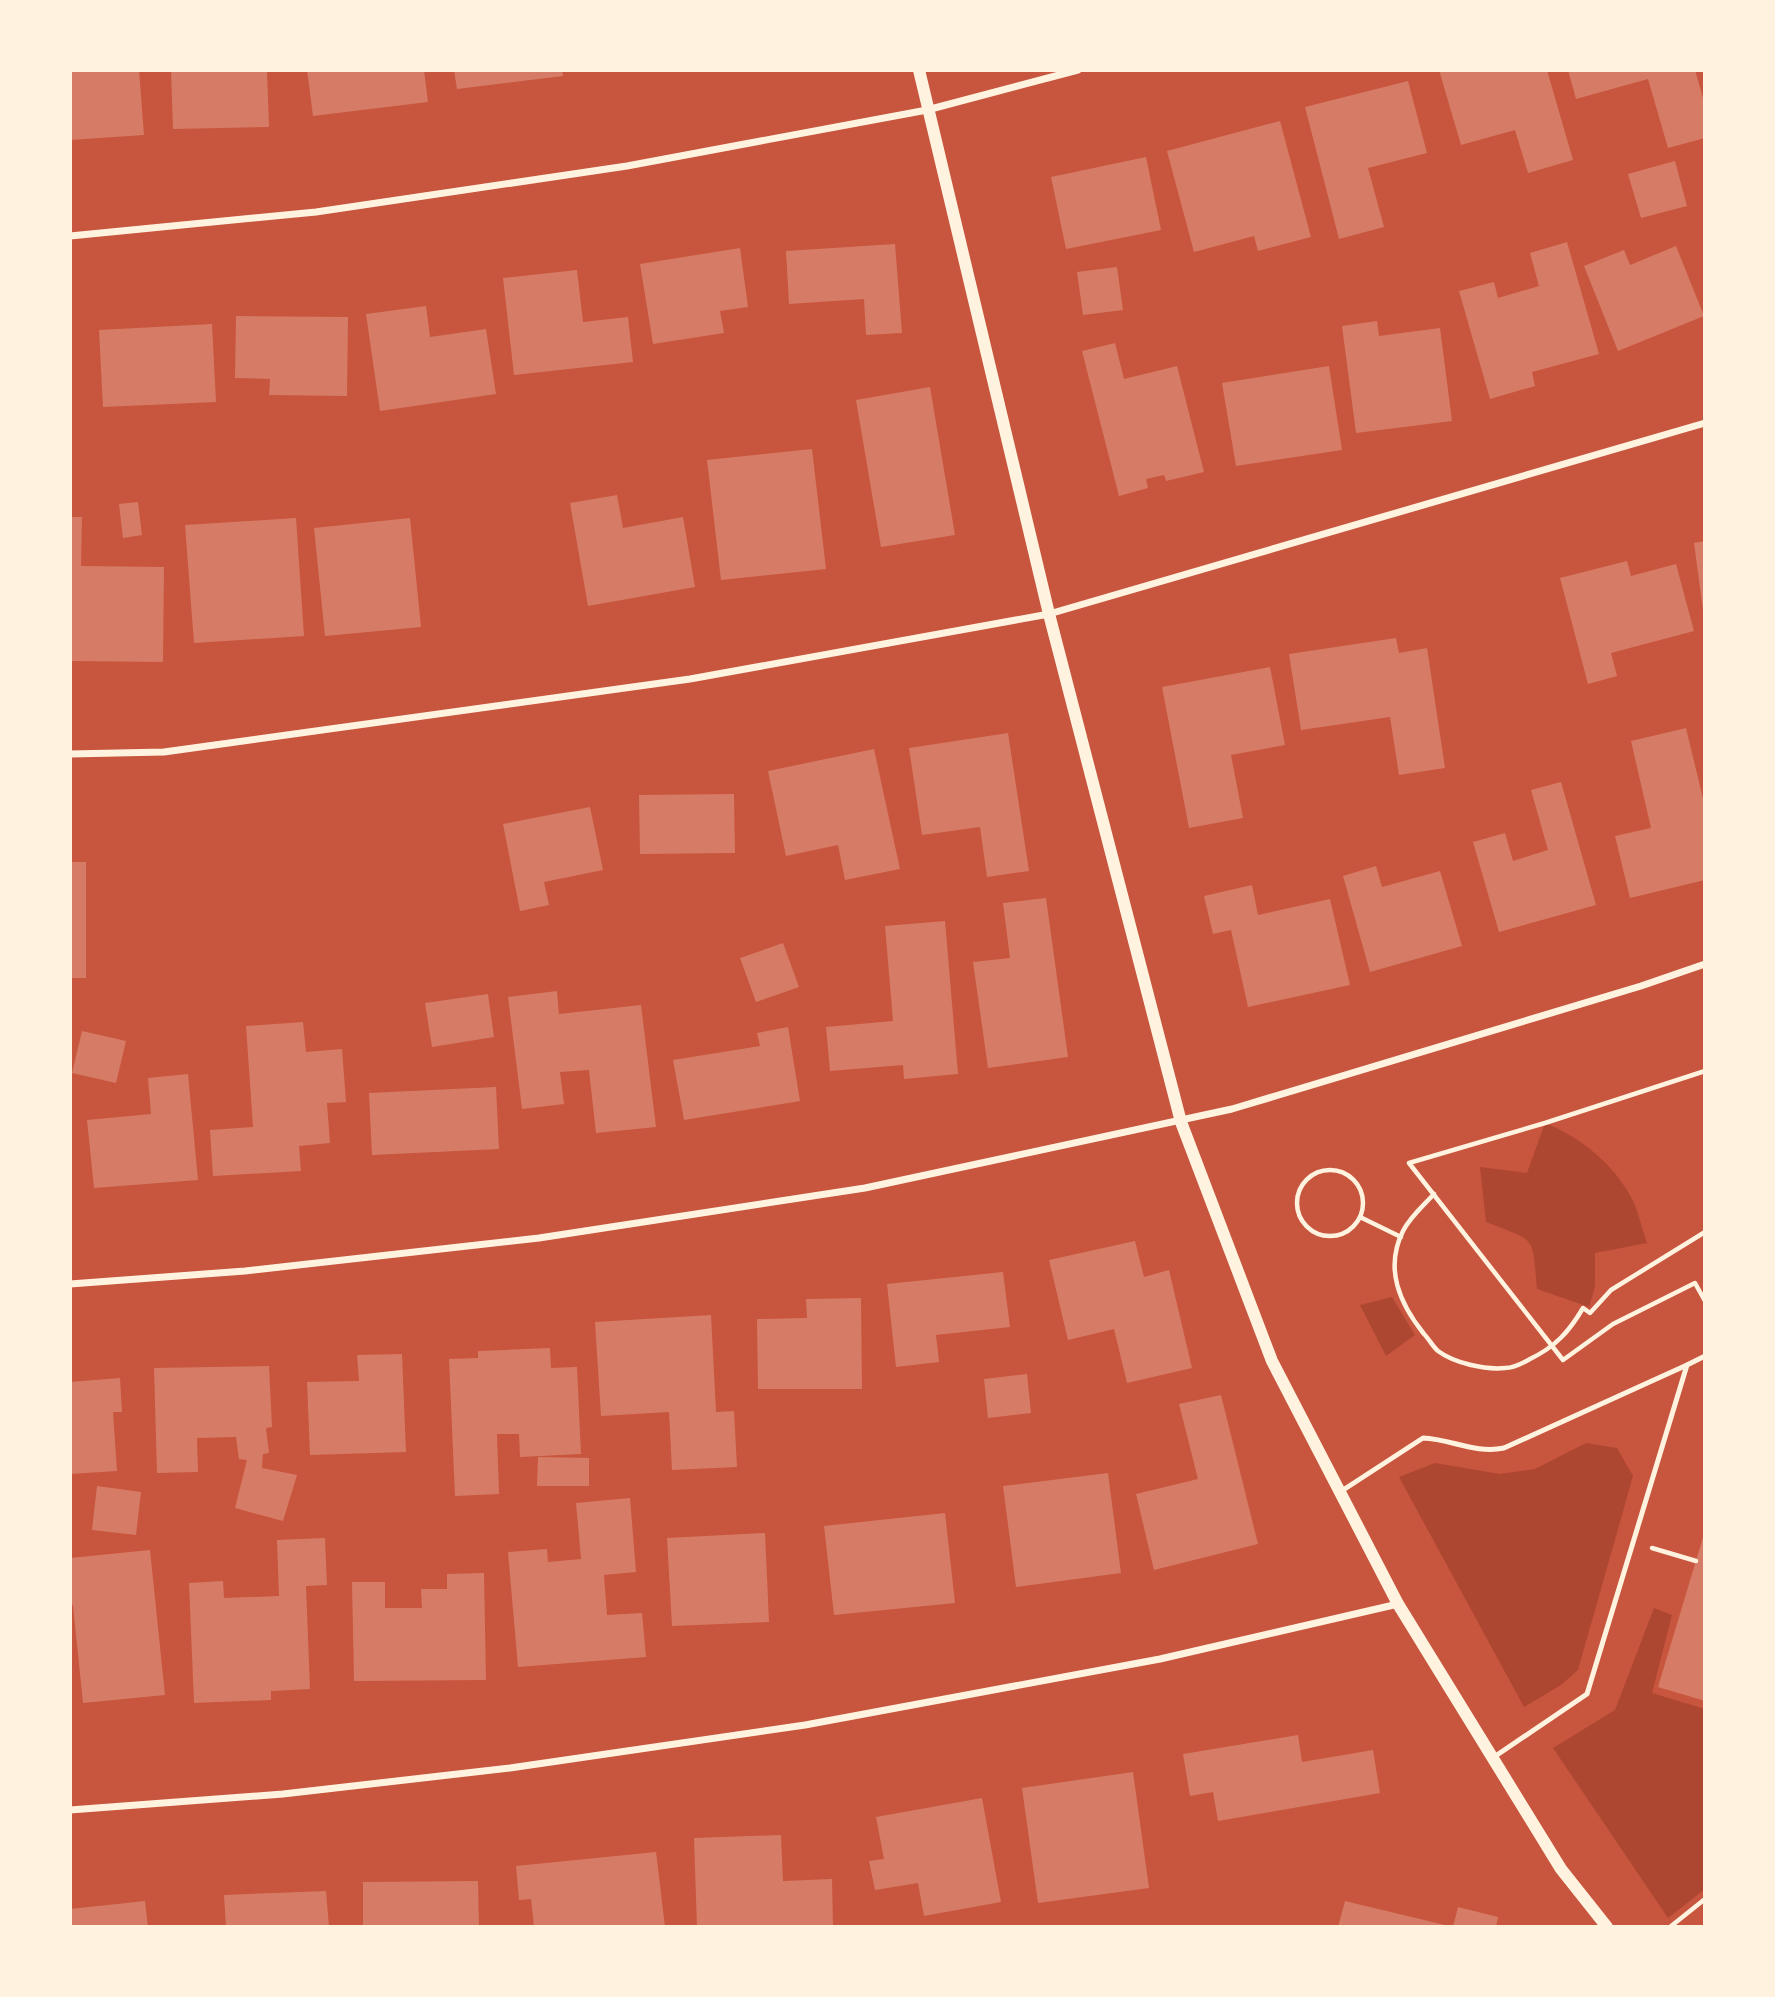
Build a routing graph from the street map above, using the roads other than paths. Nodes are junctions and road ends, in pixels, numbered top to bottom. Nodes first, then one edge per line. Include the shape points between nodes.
1 (919, 70) edge
2 (1078, 70) edge
3 (927, 110) junction
4 (70, 236) edge
5 (1705, 423) edge
6 (1049, 614) junction
7 (70, 754) edge
8 (1705, 964) edge
9 (1181, 1122) junction
10 (70, 1284) edge
11 (1705, 1356) edge
12 (1687, 1365) junction
13 (1340, 1492) junction
14 (1398, 1604) junction
15 (1494, 1757) junction
16 (70, 1810) edge
17 (1608, 1927) edge

1 - 3 street
2 - 3 street
3 - 4 street via 614,168 316,212
3 - 6 street
5 - 6 street
6 - 7 street via 690,679 164,752
6 - 9 street
8 - 9 street
9 - 10 street via 865,1188 538,1238 245,1271
9 - 13 street via 1272,1361
11 - 12 lane
12 - 13 lane via 1504,1448 1481,1450 1423,1438
12 - 15 lane via 1587,1695
13 - 14 street
14 - 15 street
14 - 16 street via 1160,1659 805,1725 510,1768 283,1794
15 - 17 street via 1561,1869

